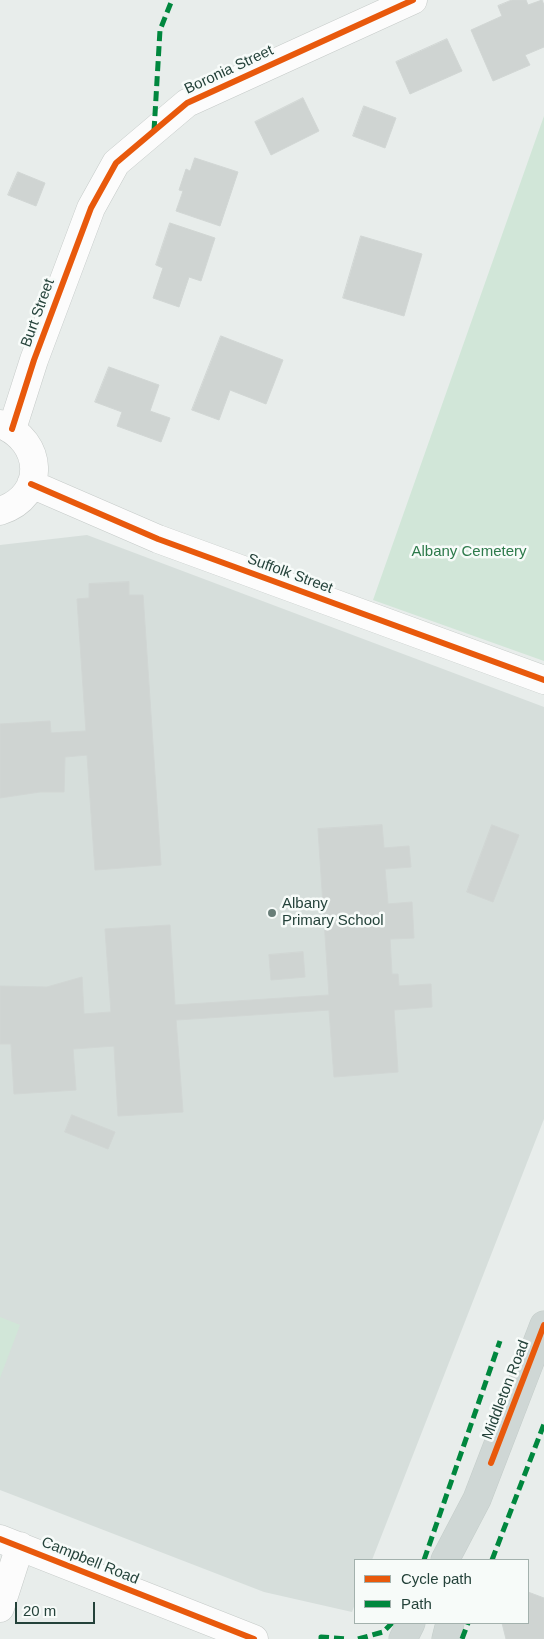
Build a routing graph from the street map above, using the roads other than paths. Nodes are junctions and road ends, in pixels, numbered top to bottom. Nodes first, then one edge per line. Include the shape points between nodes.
1 (413, 0) edge
2 (91, 208) joint
3 (6, 426) edge
4 (31, 484) junction
5 (0, 511) edge
6 (544, 680) edge
7 (544, 1325) edge
8 (477, 1500) junction
9 (10, 1543) edge
10 (446, 1559) edge
11 (464, 1559) edge
12 (0, 1608) edge
13 (411, 1624) edge
14 (450, 1624) edge
15 (254, 1639) edge
16 (403, 1639) edge
17 (446, 1639) edge

1 - 2 street, Boronia Street via 187,103 116,164
2 - 3 street, Burt Street
3 - 4 street via 22,436 34,459
4 - 5 street via 14,505
4 - 6 street, Suffolk Street via 158,539
7 - 8 main road, Middleton Road
8 - 10 main road, Middleton Road
8 - 11 main road, Middleton Road
9 - 12 street
9 - 15 street, Campbell Road
13 - 16 main road
14 - 17 main road

